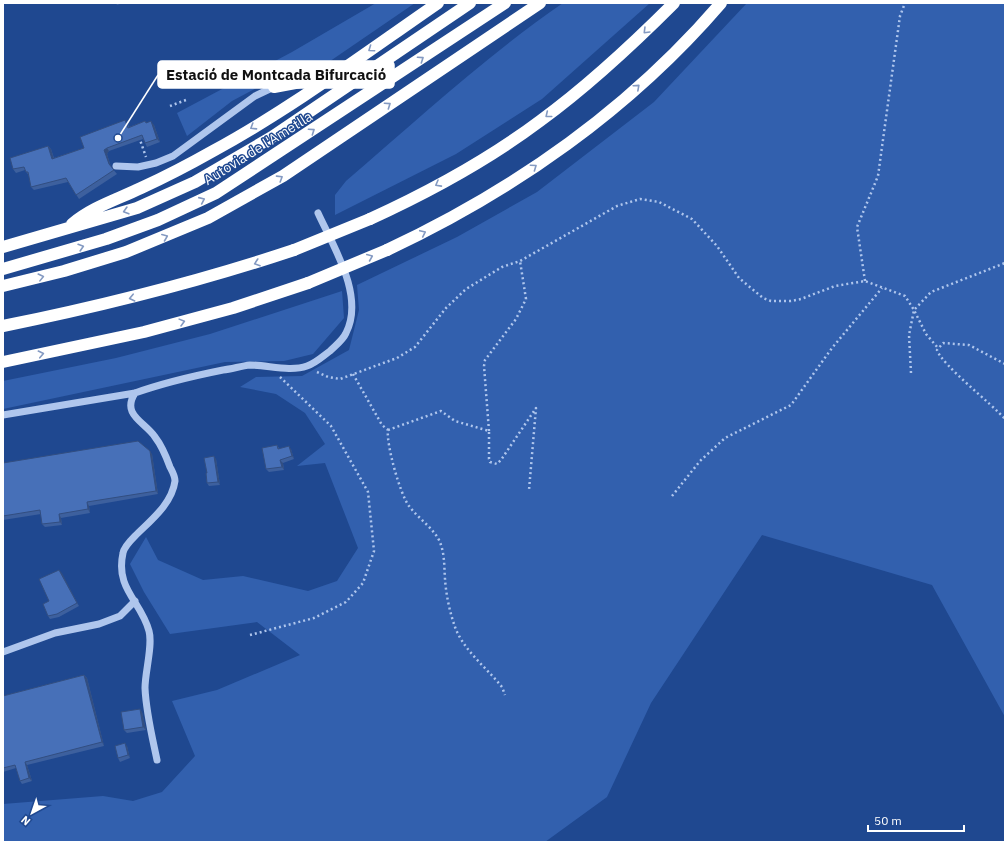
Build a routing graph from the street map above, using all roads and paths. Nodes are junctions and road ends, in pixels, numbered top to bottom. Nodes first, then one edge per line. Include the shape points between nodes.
1 (438, 3) edge
2 (470, 3) edge
3 (505, 3) edge
4 (540, 3) edge
5 (674, 3) edge
6 (721, 3) edge
7 (905, 3) edge
8 (322, 83) junction
9 (274, 87) junction
10 (186, 100) dead end
11 (170, 106) dead end
12 (286, 106) junction
13 (139, 136) edge
14 (149, 165) junction
15 (116, 166) dead end
16 (318, 213) dead end
17 (68, 228) junction
18 (3, 247) edge
19 (520, 261) junction
20 (1005, 263) edge
21 (3, 269) edge
22 (865, 281) junction
23 (3, 286) edge
24 (882, 288) junction
25 (914, 310) junction
26 (3, 326) edge
27 (938, 348) junction
28 (3, 362) edge
29 (1005, 364) edge
30 (270, 366) junction
31 (307, 366) junction
32 (911, 373) dead end
33 (353, 374) junction
34 (135, 393) junction
35 (3, 415) edge
36 (1005, 419) edge
37 (388, 430) junction
38 (488, 431) junction
39 (529, 490) dead end
40 (672, 496) dead end
41 (135, 601) junction
42 (250, 635) dead end
43 (3, 652) edge
44 (505, 694) dead end
45 (157, 760) dead end

1 -> 8 highway
2 -> 17 highway, Autovia de l'Ametlla via 272,137 195,182 137,208
21 -> 3 highway, Autovia de l'Ametlla via 106,239 158,220 216,193
23 -> 4 highway via 126,252 215,215 283,176
5 -> 26 highway, bridge via 602,72 540,121 409,201 294,250 222,274 150,294
28 -> 6 highway, bridge via 144,332 233,308 308,283 387,250 469,209 559,150 666,62
7 - 22 path via 900,16 878,176 857,228
8 - 9 highway via 306,81
8 - 12 highway
9 - 12 highway via 282,93
9 - 14 lane via 255,96 179,152
10 - 11 path
12 -> 17 highway via 213,151 142,188 85,213
13 - 14 path
14 - 15 lane
16 - 31 lane via 348,282 352,309 346,334 340,342
17 - 18 highway, Autovia de l'Ametlla
19 - 22 path via 617,206 640,199 659,202 692,220 716,246 739,278 763,298 771,301 801,299 835,286
19 - 33 path via 502,267 466,289 446,308 415,347 397,358
19 - 38 path via 526,299 516,319 485,360
20 - 25 path via 931,292
22 - 24 path
24 - 25 path via 905,296
24 - 40 path via 832,348 791,405 725,438 700,461
25 - 27 path via 926,334
25 - 32 path via 909,335
27 - 29 path via 944,343 969,345 979,348
27 - 36 path via 946,362
30 - 31 lane
30 - 34 lane via 249,365 208,373
30 - 42 path via 331,426 368,492 374,551 363,583 346,602 314,618
31 - 33 path via 333,379
33 - 37 path
34 - 35 lane
34 - 41 lane via 131,400 131,408 137,420 154,436 161,447 175,479 171,495 164,506 128,543 123,552 122,577
37 - 38 path via 441,411 455,421
37 - 44 path via 394,467 404,498 434,533 443,552 445,581 455,627 468,650 499,683
38 - 39 path via 489,459 490,462 497,464 536,408
41 - 43 lane via 120,616 99,624 55,633
41 - 45 lane via 150,632 145,687 147,714

